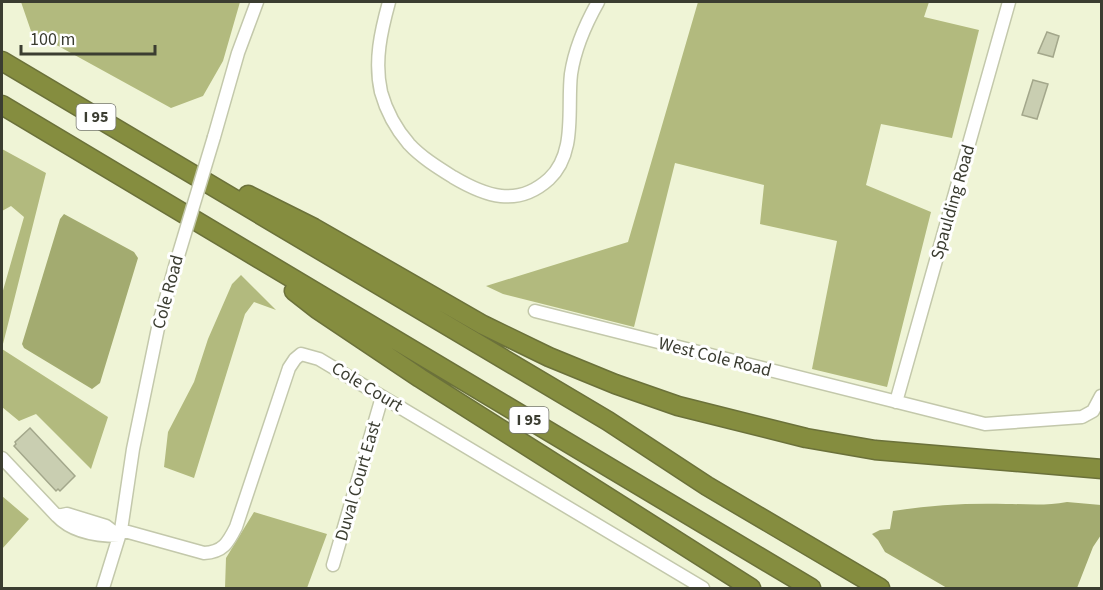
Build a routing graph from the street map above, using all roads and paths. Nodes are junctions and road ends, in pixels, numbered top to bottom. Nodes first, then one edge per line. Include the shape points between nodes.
1 (257, 2) edge
2 (388, 2) edge
3 (598, 2) edge
4 (1010, 2) edge
5 (2, 62) edge
6 (2, 105) edge
7 (190, 173) junction
8 (246, 251) junction
9 (535, 311) dead end
10 (1101, 396) edge
11 (382, 397) junction
12 (896, 402) junction
13 (2, 458) edge
14 (1101, 467) edge
15 (120, 533) junction
16 (333, 565) dead end
17 (103, 588) edge
18 (704, 588) edge
19 (751, 588) edge
20 (811, 588) edge
21 (880, 588) edge

1 - 15 street, Cole Road, bridge via 238,53 156,335
2 - 3 street via 378,53 381,90 391,117 422,156 469,186 498,196 525,194 551,177 562,159 576,49
4 - 12 street, Spaulding Road
5 - 7 highway, I 95
6 - 8 highway, I 95
7 - 14 highway via 236,189 304,223 483,326 615,384 678,406 806,438 875,450
7 - 21 highway, I 95
8 - 19 highway via 317,309 411,372
8 - 20 highway, I 95
9 - 12 street, West Cole Road
10 - 12 street, West Cole Road via 1093,411 1082,417 985,424
11 - 15 street, Cole Court via 319,359 301,354 289,368 236,526 225,546 204,553
11 - 16 street, Duval Court East
11 - 18 street, Cole Court
13 - 15 street via 57,516 67,514 103,536
15 - 17 street, Cole Road

